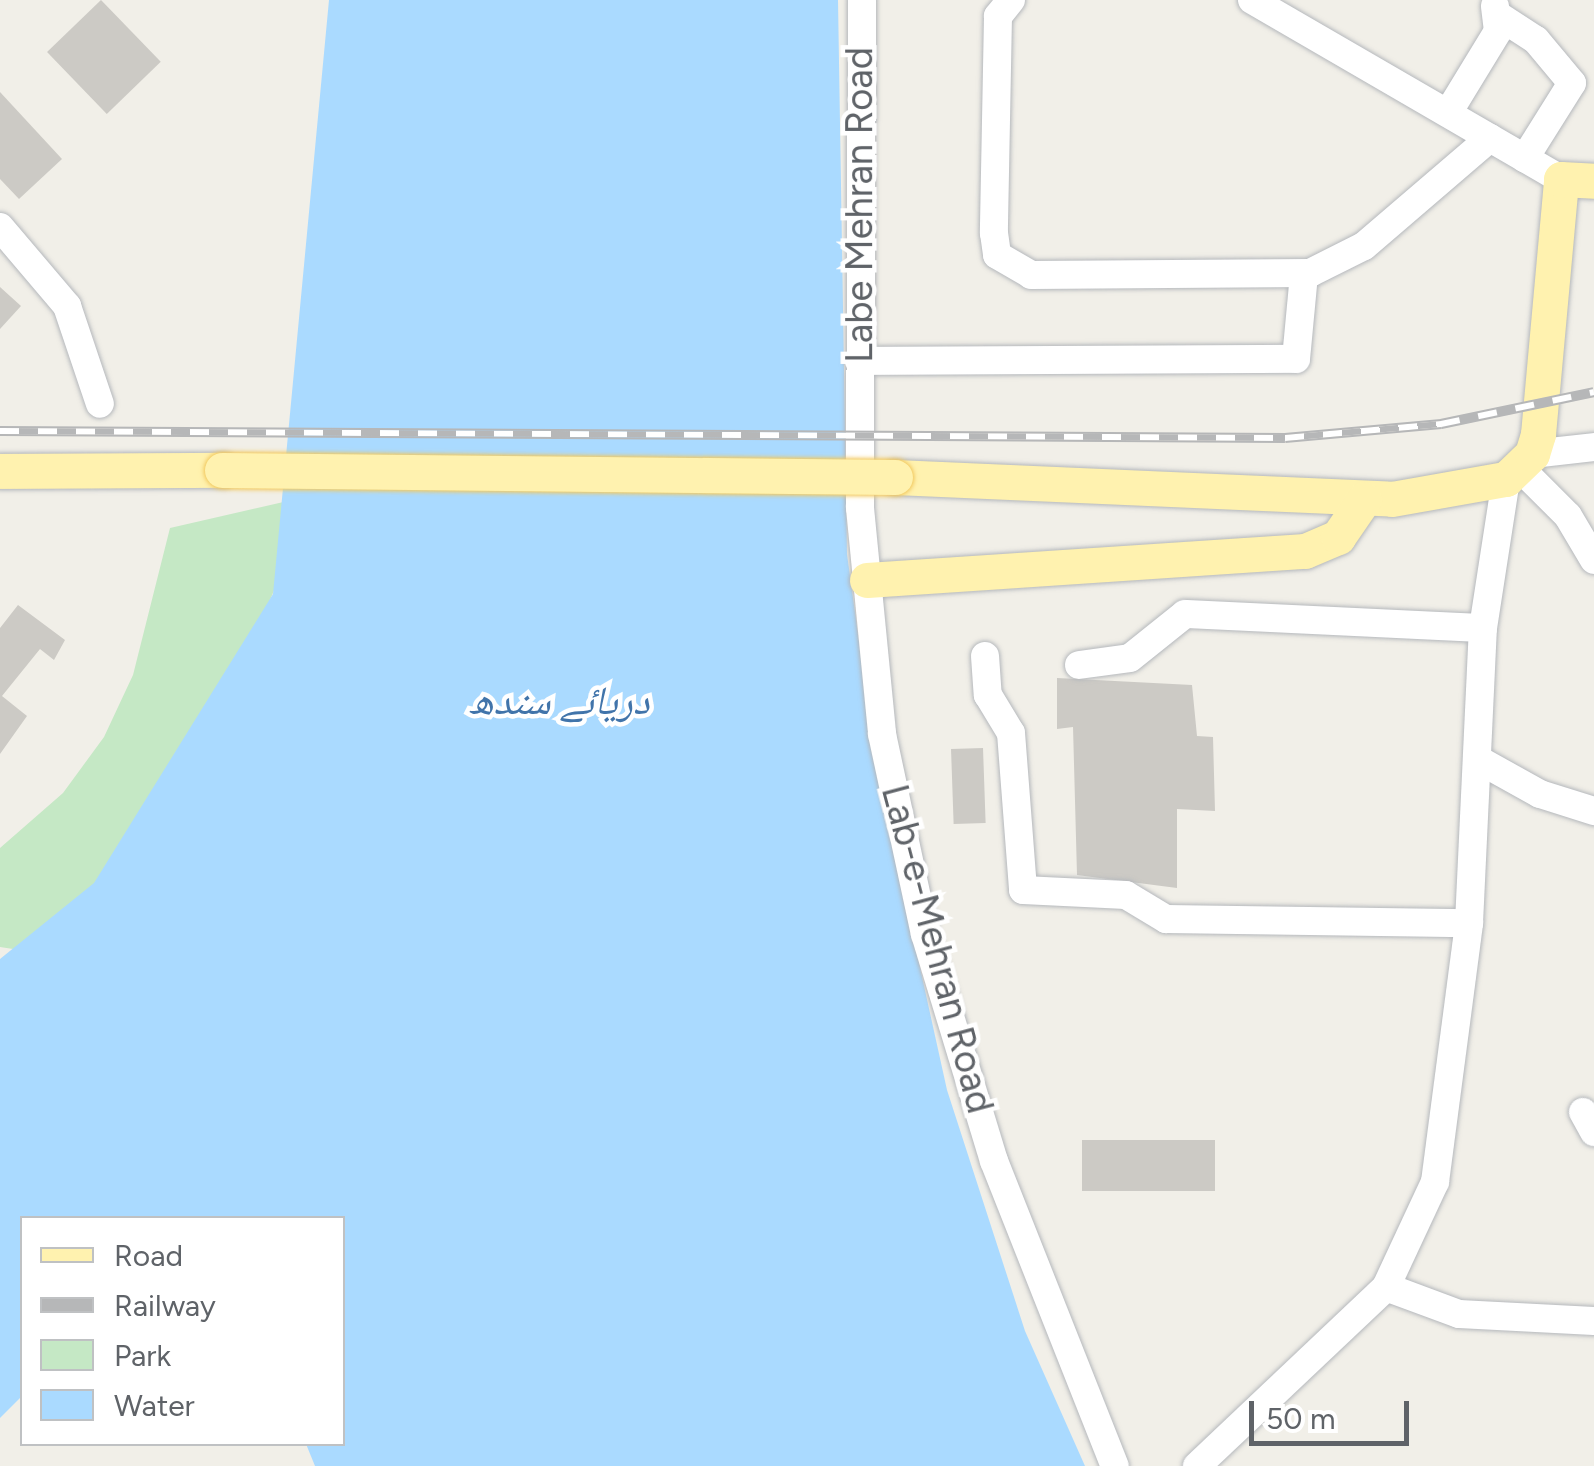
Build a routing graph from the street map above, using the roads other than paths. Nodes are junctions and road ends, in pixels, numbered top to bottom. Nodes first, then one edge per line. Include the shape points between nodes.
1 (862, 0) edge
2 (1010, 0) edge
3 (1252, 0) edge
4 (1496, 8) edge
5 (1448, 114) junction
6 (1490, 138) junction
7 (1525, 158) junction
8 (1578, 180) edge
9 (0, 227) edge
10 (1304, 274) junction
11 (859, 361) junction
12 (100, 404) dead end
13 (858, 410) joint
14 (1594, 447) edge
15 (1520, 468) junction
16 (0, 471) edge
17 (1364, 498) junction
18 (1594, 560) edge
19 (867, 580) junction
20 (1483, 628) junction
21 (985, 656) dead end
22 (1079, 666) dead end
23 (1477, 759) junction
24 (1594, 811) edge
25 (1468, 923) junction
26 (1386, 1287) junction
27 (1594, 1321) edge
28 (1115, 1466) edge
29 (1196, 1466) edge

1 - 11 street, Labe Mehran Road
2 - 10 street via 998,16 997,255 1031,275
3 - 5 street
4 - 5 street via 1490,50
4 - 7 street via 1572,82
5 - 6 street
6 - 7 street
6 - 10 street via 1364,246
7 - 8 street
8 - 15 main road
9 - 12 street via 67,306
10 - 11 street via 1296,359
11 - 13 street, Labe Mehran Road
13 - 19 street, Lab-e-Mehran Road
14 - 15 street
15 - 17 main road via 1439,495
15 - 18 street via 1568,516
15 - 20 street
16 - 17 main road, bridge via 894,476
17 - 19 main road via 1338,537 1305,551
19 - 28 street, Lab-e-Mehran Road via 882,734 926,934 994,1160
20 - 22 street via 1185,614 1130,658
20 - 23 street
21 - 25 street via 988,695 1010,732 1022,890 1126,895 1166,919
23 - 24 street via 1540,794
23 - 25 street
25 - 26 street via 1435,1182
26 - 27 street via 1459,1314
26 - 29 street

